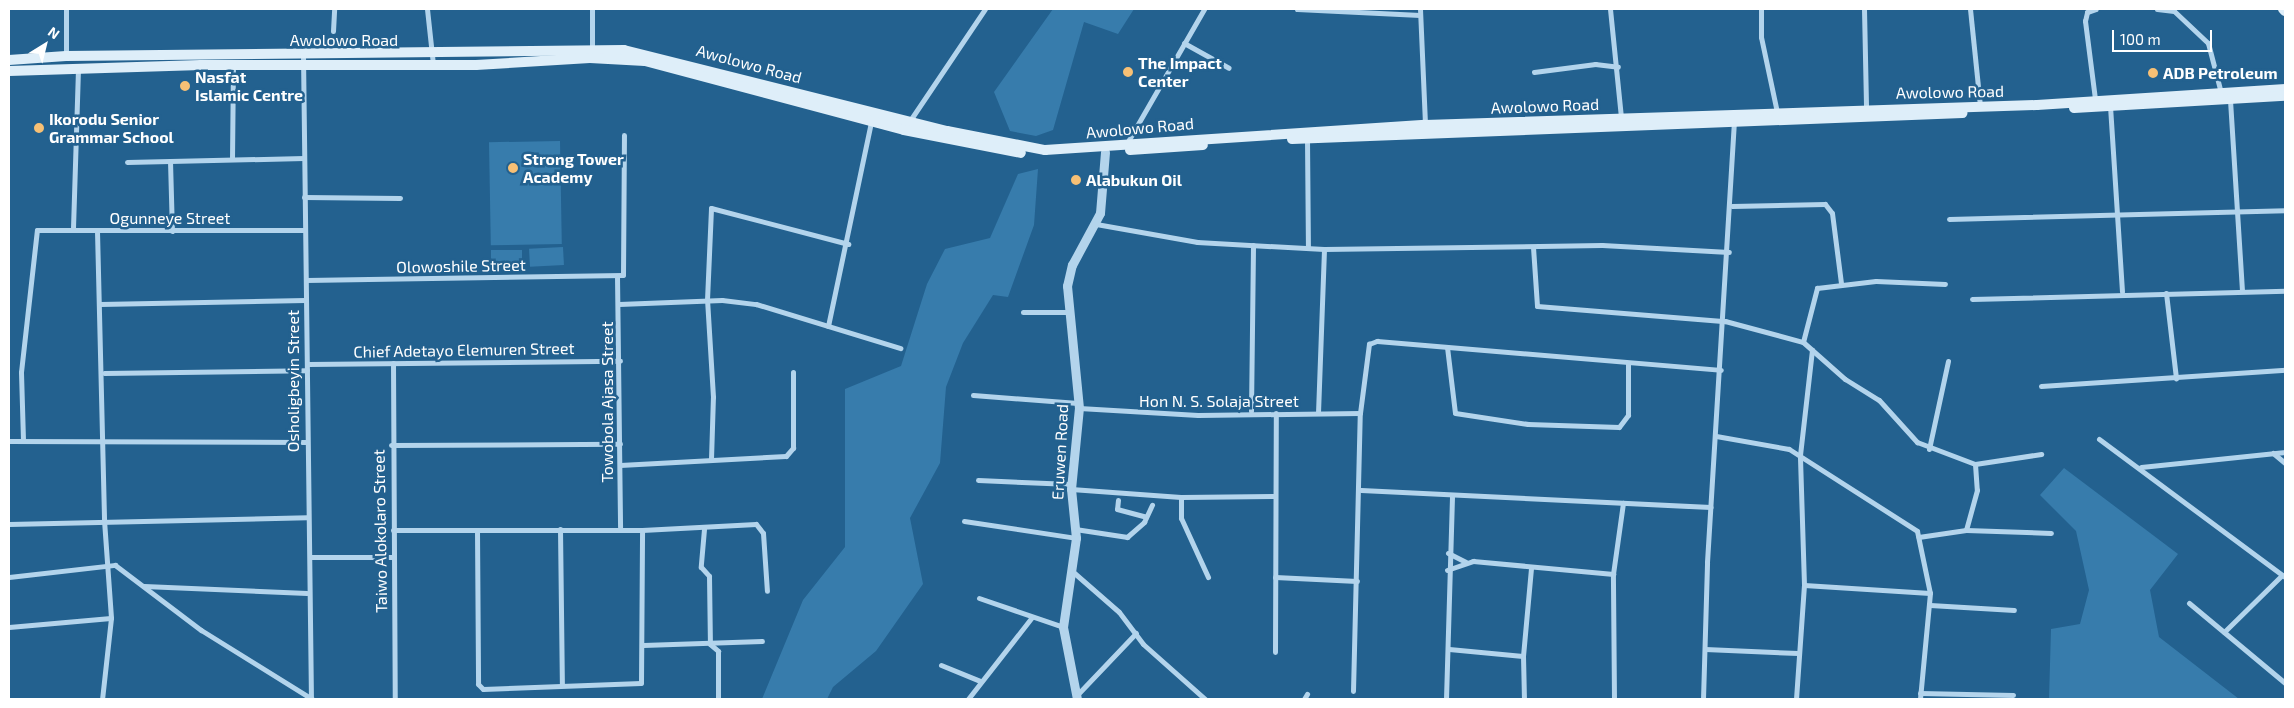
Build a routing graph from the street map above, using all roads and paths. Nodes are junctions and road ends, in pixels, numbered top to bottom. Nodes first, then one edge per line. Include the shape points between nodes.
1 (66, 9) edge
2 (334, 9) edge
3 (427, 9) edge
4 (592, 9) edge
5 (985, 9) edge
6 (1204, 9) edge
7 (1296, 9) edge
8 (1610, 9) edge
9 (1761, 9) edge
10 (1864, 9) edge
11 (1970, 9) edge
12 (2096, 9) edge
13 (2156, 9) edge
14 (1420, 12) edge
15 (334, 31) dead end
16 (1184, 43) junction
17 (592, 51) junction
18 (66, 56) junction
19 (303, 59) junction
20 (9, 60) edge
21 (433, 60) junction
22 (233, 65) junction
23 (78, 66) junction
24 (1618, 67) junction
25 (1229, 68) dead end
26 (9, 71) edge
27 (1534, 72) dead end
28 (2285, 89) edge
29 (2221, 93) junction
30 (2285, 96) edge
31 (2095, 99) junction
32 (2230, 100) junction
33 (1980, 106) junction
34 (2110, 106) junction
35 (1866, 108) junction
36 (1777, 112) junction
37 (1621, 119) junction
38 (1734, 119) junction
39 (871, 121) junction
40 (909, 122) junction
41 (1425, 125) junction
42 (624, 135) dead end
43 (1307, 138) junction
44 (1127, 143) junction
45 (1032, 152) junction
46 (1045, 152) junction
47 (1105, 152) junction
48 (304, 158) junction
49 (232, 159) junction
50 (170, 161) junction
51 (127, 162) dead end
52 (304, 197) junction
53 (400, 198) dead end
54 (1732, 206) junction
55 (2236, 208) junction
56 (2285, 210) edge
57 (2116, 213) junction
58 (1949, 219) dead end
59 (1096, 224) junction
60 (73, 228) junction
61 (304, 230) junction
62 (172, 231) junction
63 (98, 232) junction
64 (848, 244) junction
65 (1253, 245) junction
66 (1308, 247) junction
67 (1533, 247) junction
68 (1324, 249) junction
69 (1729, 252) junction
70 (618, 276) junction
71 (306, 280) junction
72 (1841, 283) junction
73 (1945, 284) dead end
74 (2242, 291) junction
75 (2285, 291) edge
76 (2122, 292) junction
77 (2166, 293) junction
78 (1972, 299) dead end
79 (305, 300) junction
80 (707, 300) junction
81 (100, 304) junction
82 (619, 304) junction
83 (1022, 312) dead end
84 (1066, 312) junction
85 (1725, 321) junction
86 (828, 326) junction
87 (1803, 342) junction
88 (1447, 347) junction
89 (900, 348) dead end
90 (1812, 350) junction
91 (620, 361) junction
92 (1948, 361) dead end
93 (1628, 362) junction
94 (393, 363) junction
95 (308, 367) junction
96 (1721, 370) junction
97 (2285, 370) edge
98 (793, 372) dead end
99 (104, 373) junction
100 (2176, 378) junction
101 (2041, 386) dead end
102 (973, 395) dead end
103 (1079, 405) junction
104 (1251, 411) junction
105 (1276, 413) junction
106 (1318, 413) junction
107 (1360, 413) junction
108 (1716, 436) junction
109 (2099, 439) dead end
110 (23, 440) junction
111 (9, 441) edge
112 (104, 442) junction
113 (306, 442) junction
114 (620, 444) junction
115 (391, 445) junction
116 (1929, 449) junction
117 (2285, 452) edge
118 (2273, 453) junction
119 (2041, 454) dead end
120 (1800, 455) junction
121 (711, 459) junction
122 (2285, 462) edge
123 (1975, 464) junction
124 (620, 465) junction
125 (2141, 467) junction
126 (978, 480) dead end
127 (1071, 487) junction
128 (1361, 490) junction
129 (1275, 496) junction
130 (1452, 496) junction
131 (1180, 497) junction
132 (1118, 500) dead end
133 (1623, 502) junction
134 (1152, 505) dead end
135 (1710, 507) junction
136 (307, 517) junction
137 (1146, 517) junction
138 (104, 520) junction
139 (964, 521) dead end
140 (9, 524) edge
141 (620, 527) junction
142 (560, 529) junction
143 (704, 529) junction
144 (393, 530) junction
145 (477, 530) junction
146 (642, 530) junction
147 (1966, 530) junction
148 (2052, 533) dead end
149 (1075, 534) junction
150 (1919, 537) junction
151 (1448, 553) junction
152 (310, 557) junction
153 (393, 557) junction
154 (1466, 562) junction
155 (107, 565) junction
156 (1531, 568) junction
157 (1447, 570) junction
158 (1072, 571) junction
159 (1613, 574) junction
160 (2284, 576) edge
161 (9, 577) edge
162 (1208, 577) dead end
163 (1275, 577) junction
164 (1358, 581) junction
165 (1804, 585) junction
166 (144, 586) junction
167 (767, 591) dead end
168 (307, 593) junction
169 (1930, 593) junction
170 (979, 598) dead end
171 (2189, 603) dead end
172 (1930, 606) junction
173 (2014, 610) dead end
174 (1032, 617) junction
175 (111, 618) junction
176 (9, 627) edge
177 (1063, 627) junction
178 (2224, 632) junction
179 (1136, 633) junction
180 (762, 641) dead end
181 (710, 644) junction
182 (644, 645) junction
183 (1449, 648) junction
184 (1705, 649) junction
185 (1275, 652) dead end
186 (1798, 653) junction
187 (1523, 656) junction
188 (941, 665) dead end
189 (980, 681) junction
190 (2285, 683) edge
191 (562, 685) junction
192 (1353, 691) dead end
193 (1307, 694) dead end
194 (2013, 695) dead end
195 (1920, 696) edge
196 (1076, 698) edge
197 (102, 699) edge
198 (312, 699) edge
199 (395, 699) edge
200 (718, 699) edge
201 (968, 699) edge
202 (1205, 699) edge
203 (1304, 699) edge
204 (1446, 699) edge
205 (1524, 699) edge
206 (1614, 699) edge
207 (1703, 699) edge
208 (1796, 699) edge

1 - 18 street
2 - 15 street
3 - 21 street
4 - 17 street
5 - 40 street
6 - 16 street
7 - 14 street
8 - 24 street
9 - 36 street via 1761,37
10 - 35 street
11 - 33 street
12 - 31 street via 2087,12 2085,21
13 - 29 street via 2174,12 2208,43
14 - 41 street
16 - 25 street
16 - 44 street
17 - 21 main road, Awolowo Road
17 - 40 main road, Awolowo Road via 646,53
18 - 19 main road, Awolowo Road
18 - 20 main road, Awolowo Road
19 - 21 main road, Awolowo Road
19 - 22 main road, Awolowo Road
19 - 48 street, Osholigbeyin Street
21 - 39 main road, Awolowo Road via 590,58 645,61
22 - 23 main road, Awolowo Road
22 - 49 street
23 - 26 main road, Awolowo Road
23 - 60 street
24 - 27 street via 1595,64
24 - 37 street
28 - 29 main road, Awolowo Road
29 - 31 main road, Awolowo Road
30 - 32 main road, Awolowo Road
31 - 33 main road, Awolowo Road
32 - 34 main road, Awolowo Road
32 - 55 street
33 - 35 main road, Awolowo Road
34 - 38 main road, Awolowo Road
34 - 57 street
35 - 36 main road, Awolowo Road
36 - 38 main road, Awolowo Road
37 - 38 main road, Awolowo Road
37 - 41 main road, Awolowo Road
38 - 43 main road, Awolowo Road
38 - 54 street
39 - 45 main road, Awolowo Road
39 - 64 street
40 - 45 main road, Awolowo Road
41 - 44 main road, Awolowo Road
42 - 70 street via 626,271
43 - 47 main road, Awolowo Road
43 - 66 street
44 - 46 main road, Awolowo Road
45 - 46 main road, Awolowo Road
46 - 47 main road, Awolowo Road
47 - 59 street, Eruwen Road via 1104,191
48 - 49 street
48 - 52 street, Osholigbeyin Street
49 - 50 street
50 - 51 street
50 - 62 street
52 - 53 street
52 - 61 street, Osholigbeyin Street
54 - 69 street
54 - 72 street via 1825,204 1832,213
55 - 56 street
55 - 57 street
55 - 74 street
57 - 58 street
57 - 76 street
59 - 65 street via 1152,237
59 - 84 street, Eruwen Road via 1072,265
60 - 63 street, Ogunneye Street
60 - 110 street, Ogunneye Street via 36,230 21,372
61 - 62 street, Ogunneye Street
61 - 71 street, Osholigbeyin Street
62 - 63 street, Ogunneye Street
63 - 81 street
64 - 80 street via 711,208
64 - 86 street
65 - 66 street
65 - 104 street
66 - 68 street
67 - 68 street
67 - 69 street via 1652,245
67 - 85 street via 1537,306
68 - 106 street
69 - 85 street
70 - 71 street, Olowoshile Street
70 - 82 street, Towobola Ajasa Street
71 - 79 street, Osholigbeyin Street
72 - 73 street
72 - 87 street via 1817,288
74 - 75 street
74 - 77 street
76 - 77 street
76 - 78 street
77 - 100 street
79 - 81 street
79 - 95 street, Osholigbeyin Street
80 - 82 street
80 - 86 street via 756,304
80 - 121 street via 713,397
81 - 99 street
82 - 91 street, Towobola Ajasa Street
83 - 84 street
84 - 103 street, Eruwen Road
85 - 87 street
85 - 96 street
86 - 89 street
87 - 90 street
88 - 93 street
88 - 93 street via 1455,413 1528,424 1620,427 1628,415
88 - 107 street via 1377,341 1369,344
90 - 116 street via 1845,379 1880,400 1898,426
90 - 120 street
91 - 94 street, Chief Adetayo Elemuren Street
91 - 114 street, Towobola Ajasa Street
92 - 116 street
93 - 96 street
94 - 95 street, Chief Adetayo Elemuren Street
94 - 115 street, Taiwo Alokolaro Street
95 - 99 street, Chief Adetayo Elemuren Street
95 - 113 street, Osholigbeyin Street
96 - 108 street
97 - 100 street
98 - 121 street via 791,453 753,460
99 - 112 street
100 - 101 street
102 - 103 street, Hon N. S. Solaja Street
103 - 104 street, Hon N. S. Solaja Street via 1198,415
103 - 127 street, Eruwen Road
104 - 105 street, Hon N. S. Solaja Street
105 - 106 street, Hon N. S. Solaja Street
105 - 129 street
106 - 107 street, Hon N. S. Solaja Street
107 - 128 street
108 - 120 street via 1778,445
108 - 135 street
109 - 125 street
110 - 111 street
110 - 112 street
112 - 113 street
112 - 138 street
113 - 136 street, Osholigbeyin Street
114 - 115 street
114 - 124 street, Towobola Ajasa Street
115 - 144 street, Taiwo Alokolaro Street
116 - 123 street
117 - 118 street
118 - 122 street
118 - 125 street
119 - 123 street
120 - 150 street via 1912,526
120 - 165 street
121 - 124 street
123 - 147 street via 1976,490
124 - 141 street, Towobola Ajasa Street
125 - 160 street
126 - 127 street
127 - 131 street
127 - 149 street, Eruwen Road
128 - 130 street
128 - 164 street
129 - 131 street
129 - 163 street
130 - 133 street
130 - 151 street
131 - 162 street via 1181,518
132 - 137 street via 1119,510
133 - 135 street
133 - 159 street
134 - 137 street
135 - 184 street
136 - 138 street
136 - 152 street, Osholigbeyin Street
137 - 149 street via 1127,537
138 - 140 street
138 - 155 street
139 - 149 street
141 - 142 street
141 - 146 street
142 - 145 street
142 - 191 street
143 - 146 street
143 - 167 street via 756,524 761,528
143 - 181 street via 701,567 708,576
144 - 145 street
144 - 153 street, Taiwo Alokolaro Street
145 - 191 street via 478,684 483,689
146 - 182 street
147 - 148 street
147 - 150 street
149 - 158 street, Eruwen Road
150 - 169 street
151 - 154 street
151 - 157 street
152 - 153 street
152 - 168 street, Osholigbeyin Street
153 - 199 street, Taiwo Alokolaro Street
154 - 156 street
154 - 157 street
155 - 161 street
155 - 166 street via 115,565
155 - 175 street
156 - 159 street
156 - 187 street
157 - 183 street
158 - 177 street, Eruwen Road
158 - 179 street via 1120,612
159 - 206 street
160 - 178 street
163 - 164 street
163 - 185 street
164 - 192 street
165 - 169 street
165 - 186 street
166 - 168 street
166 - 198 street via 201,630
168 - 198 street, Osholigbeyin Street
169 - 172 street
170 - 174 street
171 - 178 street
172 - 173 street
172 - 195 street
174 - 177 street
174 - 189 street
175 - 176 street
175 - 197 street
177 - 196 street, Eruwen Road
178 - 190 street
179 - 196 street
179 - 202 street
180 - 181 street
181 - 182 street
181 - 200 street via 718,651
182 - 191 street via 639,684
183 - 187 street
183 - 204 street
184 - 186 street
184 - 207 street
186 - 208 street
187 - 205 street
188 - 189 street
189 - 201 street
193 - 203 street
194 - 195 street

